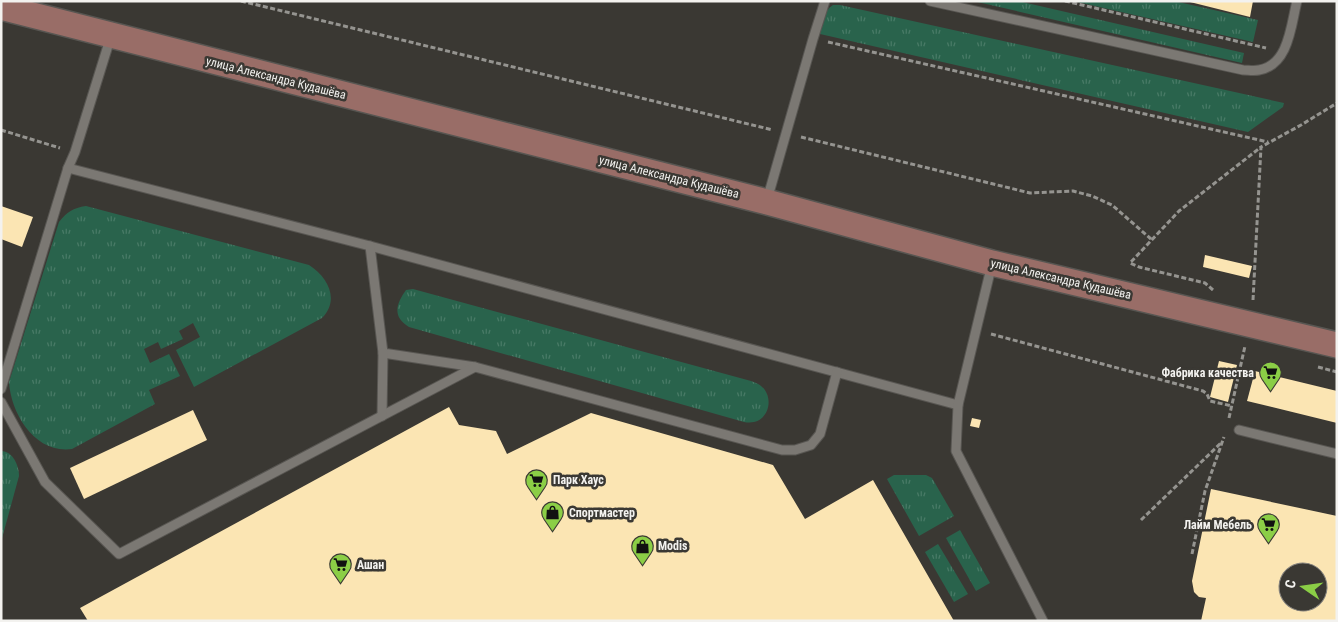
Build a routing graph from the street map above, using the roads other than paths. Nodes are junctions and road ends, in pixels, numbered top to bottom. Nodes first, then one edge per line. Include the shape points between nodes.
1 (825, 1) edge
2 (930, 1) edge
3 (1297, 1) edge
4 (1, 7) edge
5 (111, 36) junction
6 (68, 168) junction
7 (767, 202) junction
8 (370, 246) junction
9 (992, 263) junction
10 (1337, 345) edge
11 (383, 353) junction
12 (475, 367) junction
13 (837, 372) junction
14 (1, 389) edge
15 (1, 402) edge
16 (958, 405) junction
17 (382, 416) junction
18 (1239, 430) dead end
19 (1337, 454) edge
20 (1043, 621) edge

1 - 7 lane
2 - 3 lane via 1243,70 1273,65 1284,52
4 - 5 main road, улица Александра Кудашёва
5 - 6 lane
5 - 7 main road, улица Александра Кудашёва
6 - 8 lane
6 - 14 lane
7 - 9 main road, улица Александра Кудашёва
8 - 11 lane
8 - 13 lane
9 - 10 main road, улица Александра Кудашёва
9 - 16 lane
11 - 12 lane
11 - 17 lane
12 - 13 lane via 782,450 811,445 820,434
12 - 17 lane
13 - 16 lane
15 - 17 lane via 45,482 119,554
16 - 20 lane via 956,451
18 - 19 lane

